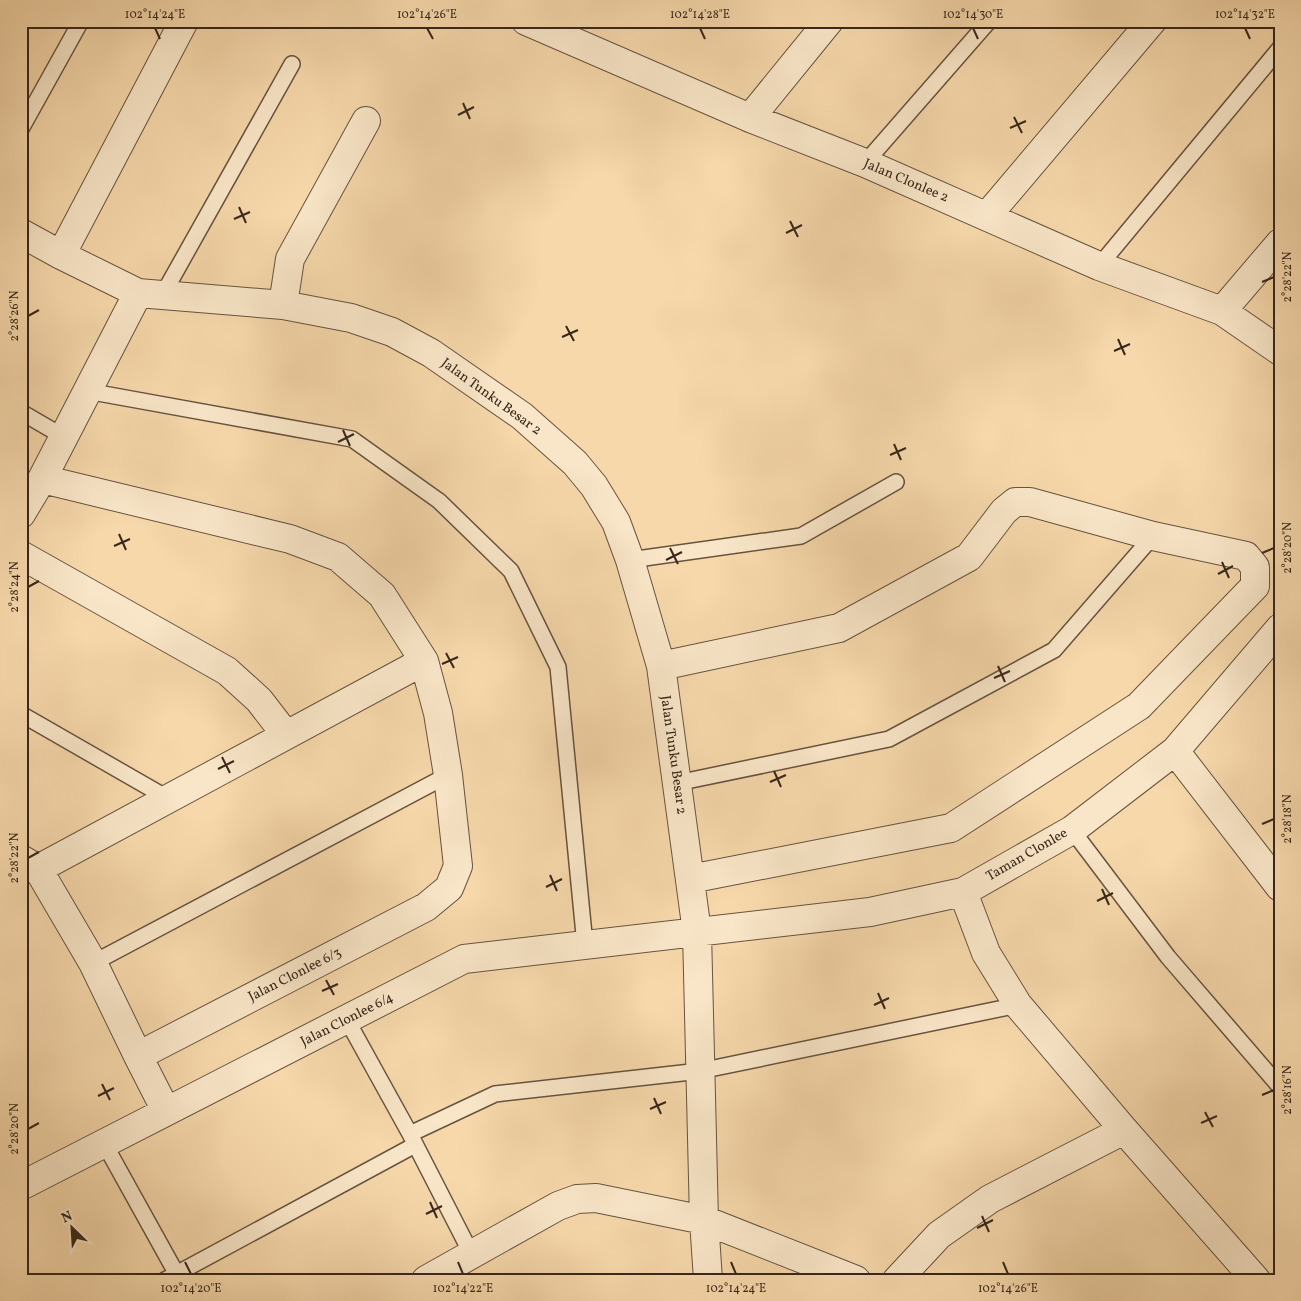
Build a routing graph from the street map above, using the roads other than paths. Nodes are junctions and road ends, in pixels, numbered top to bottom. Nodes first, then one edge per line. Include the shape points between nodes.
1 (81, 21) edge
2 (184, 21) edge
3 (526, 21) edge
4 (829, 21) edge
5 (989, 21) edge
6 (1151, 22) edge
7 (1280, 48) edge
8 (292, 64) dead end
9 (750, 118) junction
10 (366, 121) dead end
11 (21, 129) edge
12 (864, 163) junction
13 (987, 216) junction
14 (24, 241) edge
15 (1280, 242) edge
16 (61, 255) junction
17 (1098, 266) junction
18 (150, 294) junction
19 (283, 306) junction
20 (1222, 311) junction
21 (1280, 351) edge
22 (87, 391) junction
23 (21, 412) edge
24 (64, 437) junction
25 (42, 479) junction
26 (896, 482) dead end
27 (21, 514) edge
28 (1153, 536) junction
29 (21, 555) edge
30 (630, 560) junction
31 (1280, 628) edge
32 (424, 661) junction
33 (661, 666) junction
34 (21, 714) edge
35 (286, 735) junction
36 (1175, 751) junction
37 (448, 775) junction
38 (677, 783) junction
39 (169, 799) junction
40 (1072, 830) junction
41 (30, 864) edge
42 (690, 879) junction
43 (1278, 881) edge
44 (963, 892) junction
45 (697, 932) junction
46 (585, 945) junction
47 (93, 963) junction
48 (1018, 1005) junction
49 (347, 1020) junction
50 (138, 1056) junction
51 (700, 1071) junction
52 (1280, 1087) edge
53 (166, 1111) junction
54 (1124, 1130) junction
55 (412, 1140) junction
56 (104, 1143) junction
57 (21, 1186) edge
58 (704, 1220) junction
59 (472, 1255) junction
60 (174, 1278) edge
61 (426, 1280) edge
62 (708, 1280) edge
63 (856, 1280) edge
64 (897, 1280) edge
65 (1256, 1280) edge

1 - 11 lane
2 - 16 street
3 - 9 street, Jalan Clonlee 2
4 - 9 street
5 - 12 lane
6 - 13 street
7 - 17 lane
8 - 18 lane
9 - 12 street, Jalan Clonlee 2
10 - 19 street via 290,259
12 - 13 street, Jalan Clonlee 2
13 - 17 street, Jalan Clonlee 2
14 - 16 street, Jalan Tunku Besar 2
15 - 20 street
16 - 18 street, Jalan Tunku Besar 2
17 - 20 street, Jalan Clonlee 2
18 - 19 street, Jalan Tunku Besar 2
18 - 22 street
19 - 30 street, Jalan Tunku Besar 2 via 351,318 392,332 431,353 522,416 575,463 594,486 616,522
20 - 21 street, Jalan Clonlee 2
22 - 24 street
22 - 46 lane via 352,439 439,501 511,570 558,667
23 - 24 lane
24 - 25 street
25 - 27 street
25 - 32 street via 290,539 338,556 382,595
26 - 30 lane via 801,536
28 - 33 street via 1030,502 1015,502 1004,511 969,557 839,628
28 - 38 lane via 1054,650 889,739
28 - 42 street via 1246,556 1255,567 1255,586 1139,706 951,828
29 - 35 street via 228,670 259,700
30 - 33 street, Jalan Tunku Besar 2
31 - 36 street, Taman Clonlee
32 - 35 street
32 - 37 street via 438,713
33 - 38 street, Jalan Tunku Besar 2
34 - 39 lane
35 - 39 street
36 - 40 street, Taman Clonlee
36 - 43 street
37 - 47 lane
37 - 50 street, Jalan Clonlee 6/3 via 458,866 449,888 426,907
38 - 42 street, Jalan Tunku Besar 2
39 - 41 street
40 - 44 street, Taman Clonlee
40 - 52 lane via 1168,957
41 - 47 street
42 - 45 street, Jalan Tunku Besar 2
44 - 45 street, Taman Clonlee via 870,912
44 - 48 street via 986,953
45 - 46 street, Jalan Clonlee 6/4
45 - 51 street, Jalan Tunku Besar 2
46 - 49 street, Jalan Clonlee 6/4 via 464,959
47 - 50 street
48 - 51 lane
48 - 54 street
49 - 53 street, Jalan Clonlee 6/4
49 - 55 lane
50 - 53 street
51 - 55 lane via 495,1094
51 - 58 street, Jalan Tunku Besar 2
53 - 56 street, Jalan Clonlee 6/4
54 - 64 street via 990,1199 939,1235
54 - 65 street
55 - 59 lane
55 - 60 lane
56 - 57 street, Jalan Clonlee 6/4
56 - 60 lane
58 - 59 street via 596,1198 578,1199 558,1206
58 - 62 street, Jalan Tunku Besar 2
58 - 63 street
59 - 61 street

